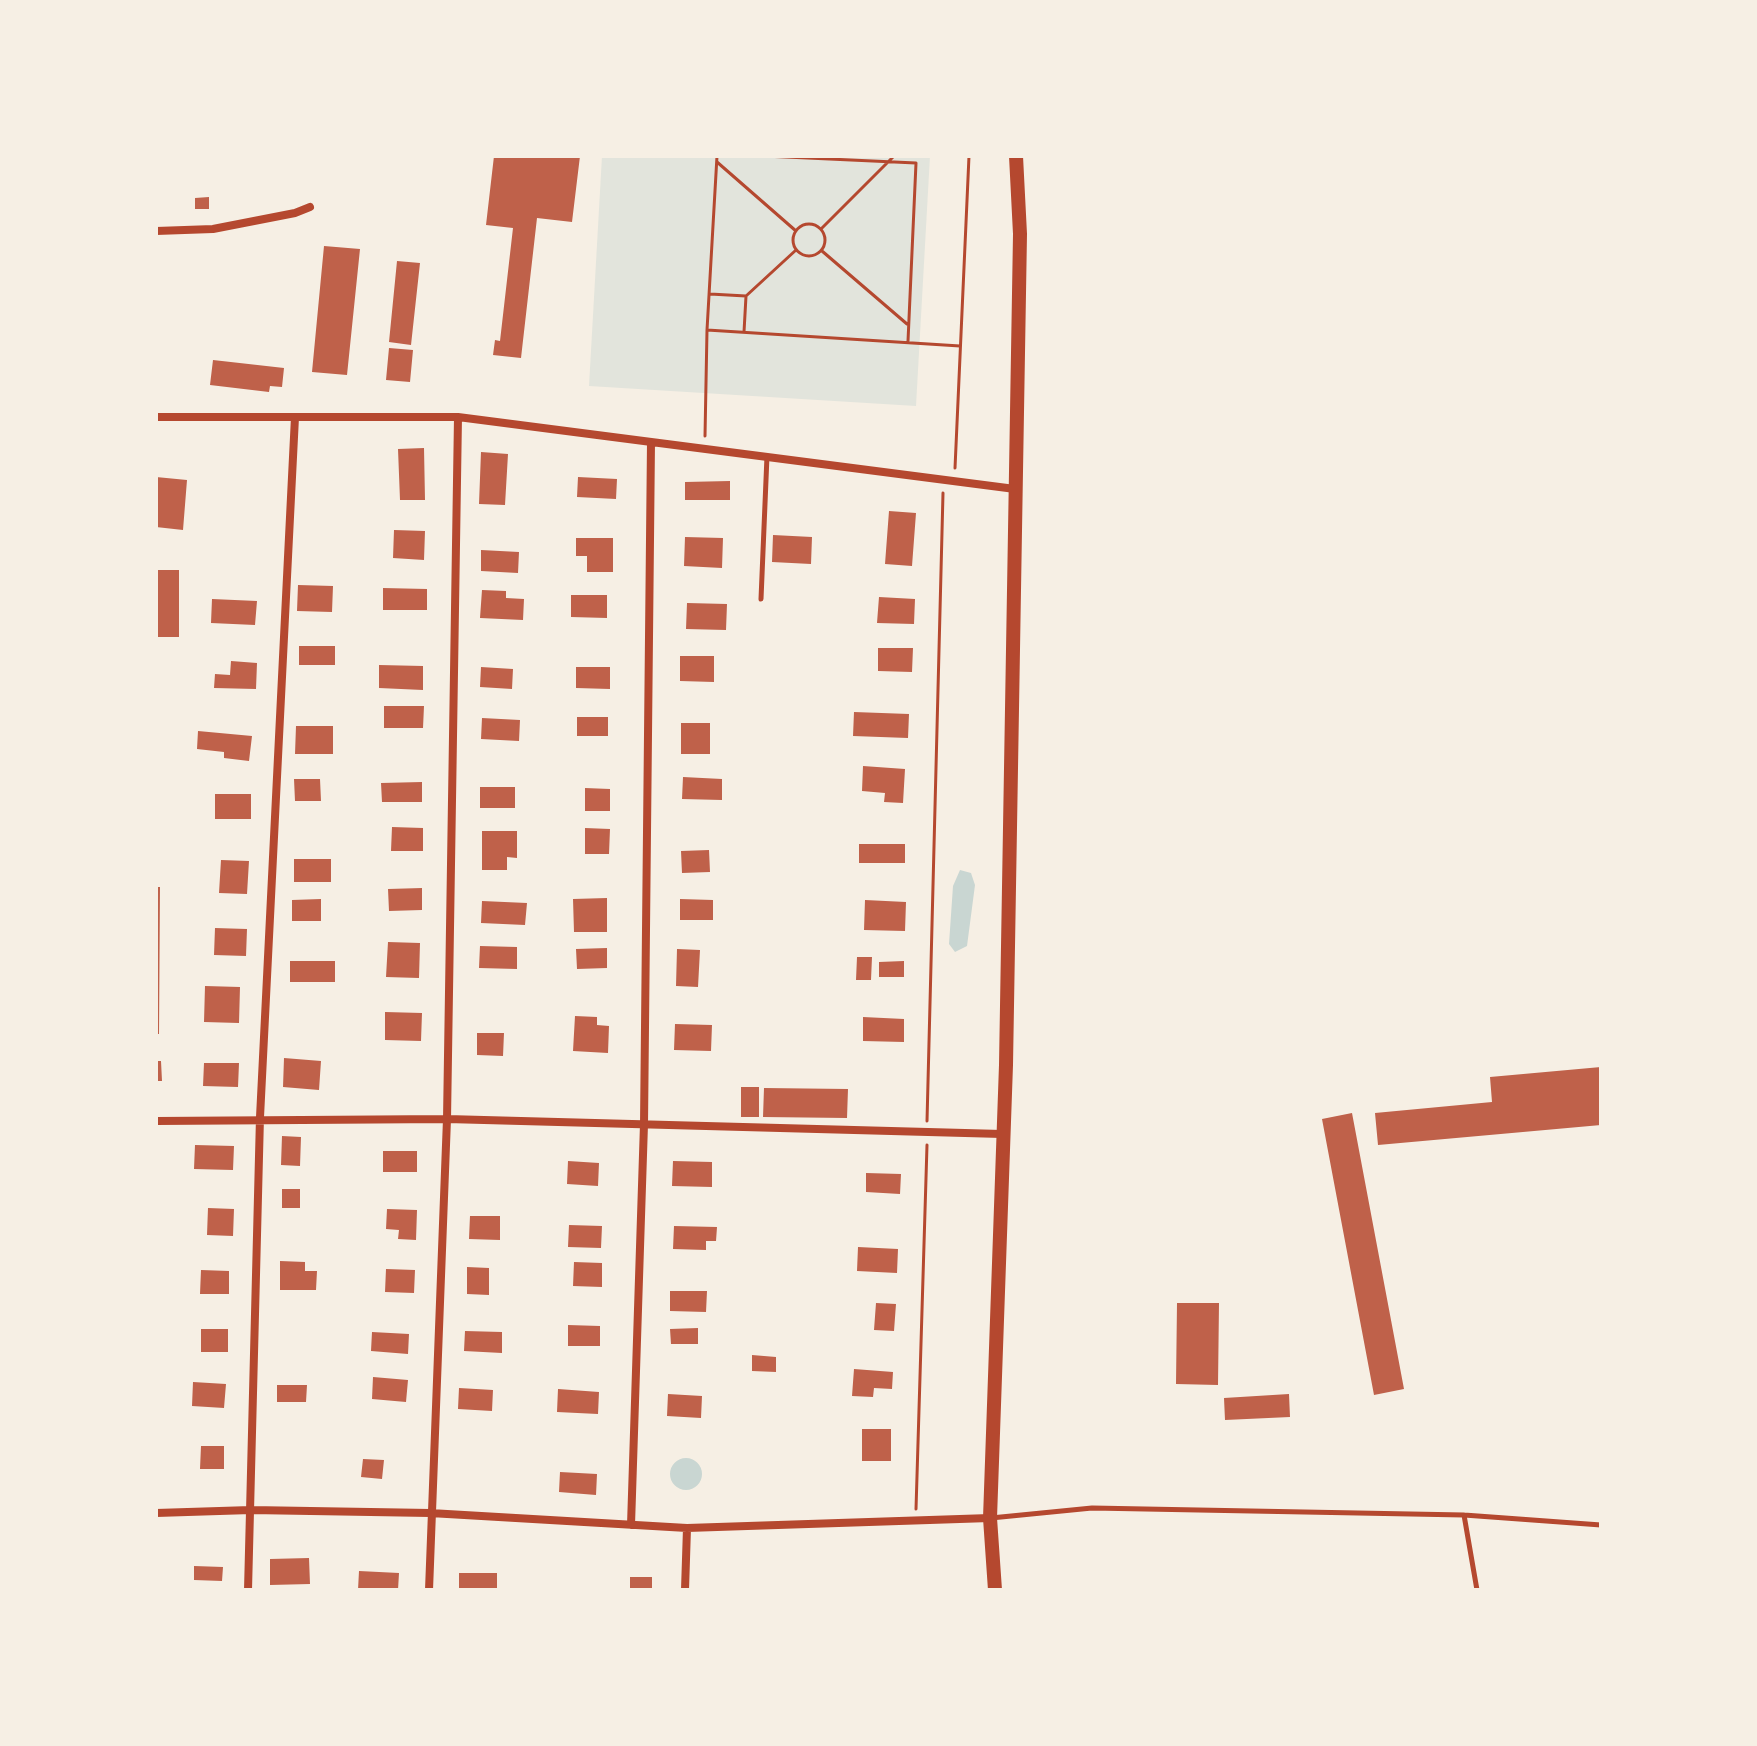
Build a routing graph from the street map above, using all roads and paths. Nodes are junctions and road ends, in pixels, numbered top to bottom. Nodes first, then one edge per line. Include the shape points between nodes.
1 (764, 156) edge
2 (894, 156) edge
3 (969, 156) edge
4 (1016, 156) edge
5 (717, 159) edge
6 (889, 161) junction
7 (310, 207) dead end
8 (821, 229) junction
9 (156, 231) edge
10 (796, 231) junction
11 (796, 250) junction
12 (822, 251) junction
13 (709, 294) junction
14 (746, 296) junction
15 (908, 324) junction
16 (707, 330) junction
17 (744, 332) junction
18 (908, 341) junction
19 (960, 346) junction
20 (156, 417) edge
21 (295, 417) junction
22 (458, 417) junction
23 (651, 442) junction
24 (705, 449) junction
25 (767, 456) junction
26 (944, 477) junction
27 (954, 479) junction
28 (1015, 489) junction
29 (761, 599) dead end
30 (260, 1117) junction
31 (447, 1119) junction
32 (156, 1121) edge
33 (644, 1124) junction
34 (927, 1132) junction
35 (1002, 1134) junction
36 (251, 1510) junction
37 (156, 1513) edge
38 (430, 1513) junction
39 (1464, 1515) junction
40 (990, 1518) junction
41 (916, 1521) junction
42 (631, 1525) junction
43 (1601, 1525) edge
44 (687, 1528) junction
45 (248, 1590) edge
46 (429, 1590) edge
47 (685, 1590) edge
48 (995, 1590) edge
49 (1477, 1590) edge

1 - 6 path
2 - 6 path
3 - 19 path
4 - 28 main road via 1020,234
5 - 10 path
5 - 13 path
6 - 8 path
6 - 15 path via 916,163
7 - 9 street via 213,229
8 - 10 path via 807,224
8 - 12 path via 826,241
10 - 11 path
11 - 12 path via 809,257
11 - 14 path
12 - 15 path
13 - 14 path
13 - 16 path
14 - 17 path
15 - 18 path
16 - 17 path
16 - 24 path
17 - 18 path
18 - 19 path
19 - 27 path
20 - 21 street
21 - 22 street
21 - 30 street
22 - 23 street
22 - 31 street
23 - 24 street
23 - 33 street
24 - 25 street
25 - 26 street
25 - 29 lane
26 - 27 street
26 - 34 path
27 - 28 street
28 - 35 main road
30 - 31 street
30 - 32 street
30 - 36 street
31 - 33 street
31 - 38 street
33 - 34 street
33 - 42 street
34 - 35 street
34 - 41 path
35 - 40 main road
36 - 37 street
36 - 38 street
36 - 45 street
38 - 42 street
38 - 46 street
39 - 40 lane via 1092,1508
39 - 43 lane
39 - 49 lane
40 - 41 street
40 - 48 main road
41 - 44 street
42 - 44 street
44 - 47 street

